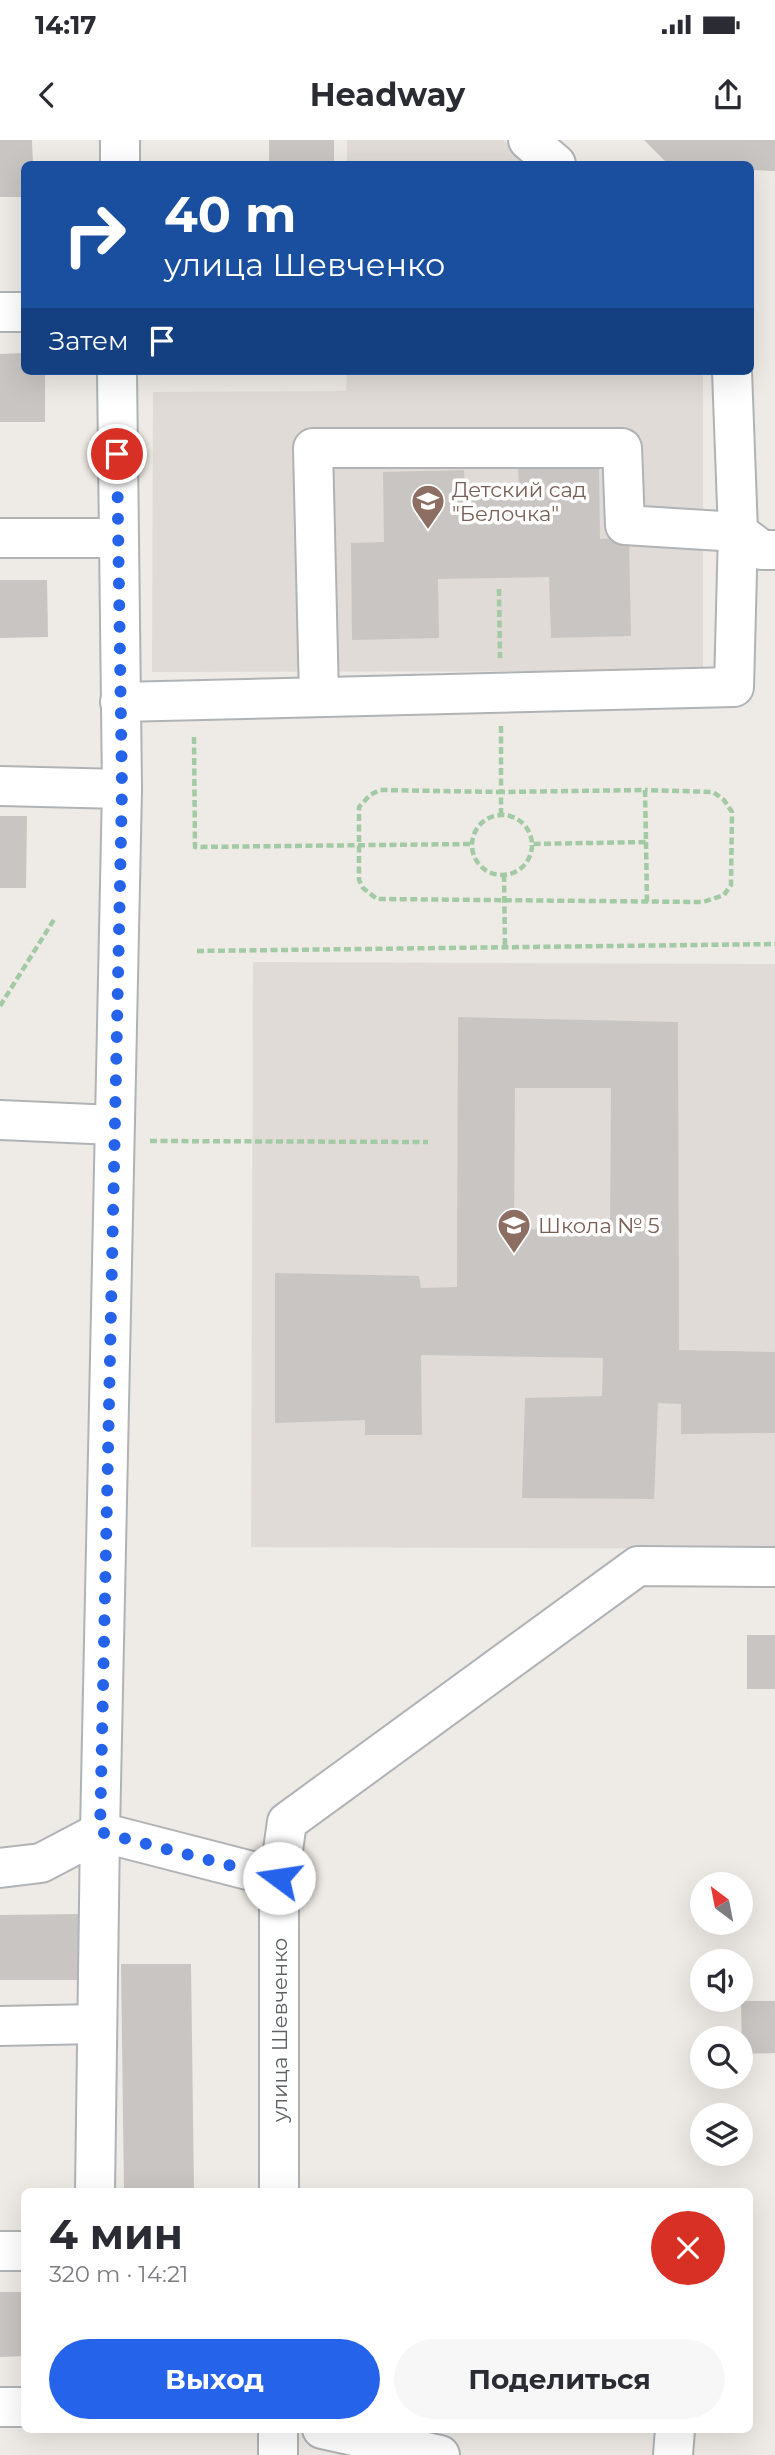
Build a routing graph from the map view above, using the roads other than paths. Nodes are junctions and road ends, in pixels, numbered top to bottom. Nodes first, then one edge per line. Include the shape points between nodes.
1 (120, 140) edge
2 (528, 140) edge
3 (120, 161) edge
4 (552, 161) edge
5 (0, 312) edge
6 (21, 312) edge
7 (117, 375) edge
8 (732, 375) edge
9 (738, 532) junction
10 (0, 538) edge
11 (117, 538) junction
12 (775, 550) edge
13 (320, 697) junction
14 (120, 702) junction
15 (0, 786) edge
16 (122, 789) junction
17 (0, 1120) edge
18 (114, 1133) junction
19 (775, 1567) edge
20 (100, 1832) junction
21 (0, 1868) edge
22 (279, 1878) junction
23 (97, 2024) junction
24 (0, 2026) edge
25 (95, 2188) edge
26 (279, 2188) edge
27 (0, 2251) edge
28 (21, 2251) edge
29 (0, 2407) edge
30 (21, 2407) edge
31 (278, 2433) edge
32 (339, 2433) edge
33 (675, 2433) edge
34 (278, 2455) edge
35 (440, 2455) edge
36 (673, 2455) edge

1 - 3 street
2 - 4 street
5 - 6 street
7 - 11 street
8 - 9 street
9 - 12 street via 762,550
9 - 13 street via 734,687
9 - 13 street via 625,525 622,448 313,448
10 - 11 street
11 - 14 street
13 - 14 street
14 - 16 street
15 - 16 street
16 - 18 street
17 - 18 street
18 - 20 street
19 - 22 street, улица Шевченко via 638,1566 286,1822
20 - 21 street via 41,1863
20 - 22 street
20 - 23 street
22 - 26 street, улица Шевченко
23 - 24 street
23 - 25 street
27 - 28 street
29 - 30 street
31 - 34 street
32 - 35 street
33 - 36 street

